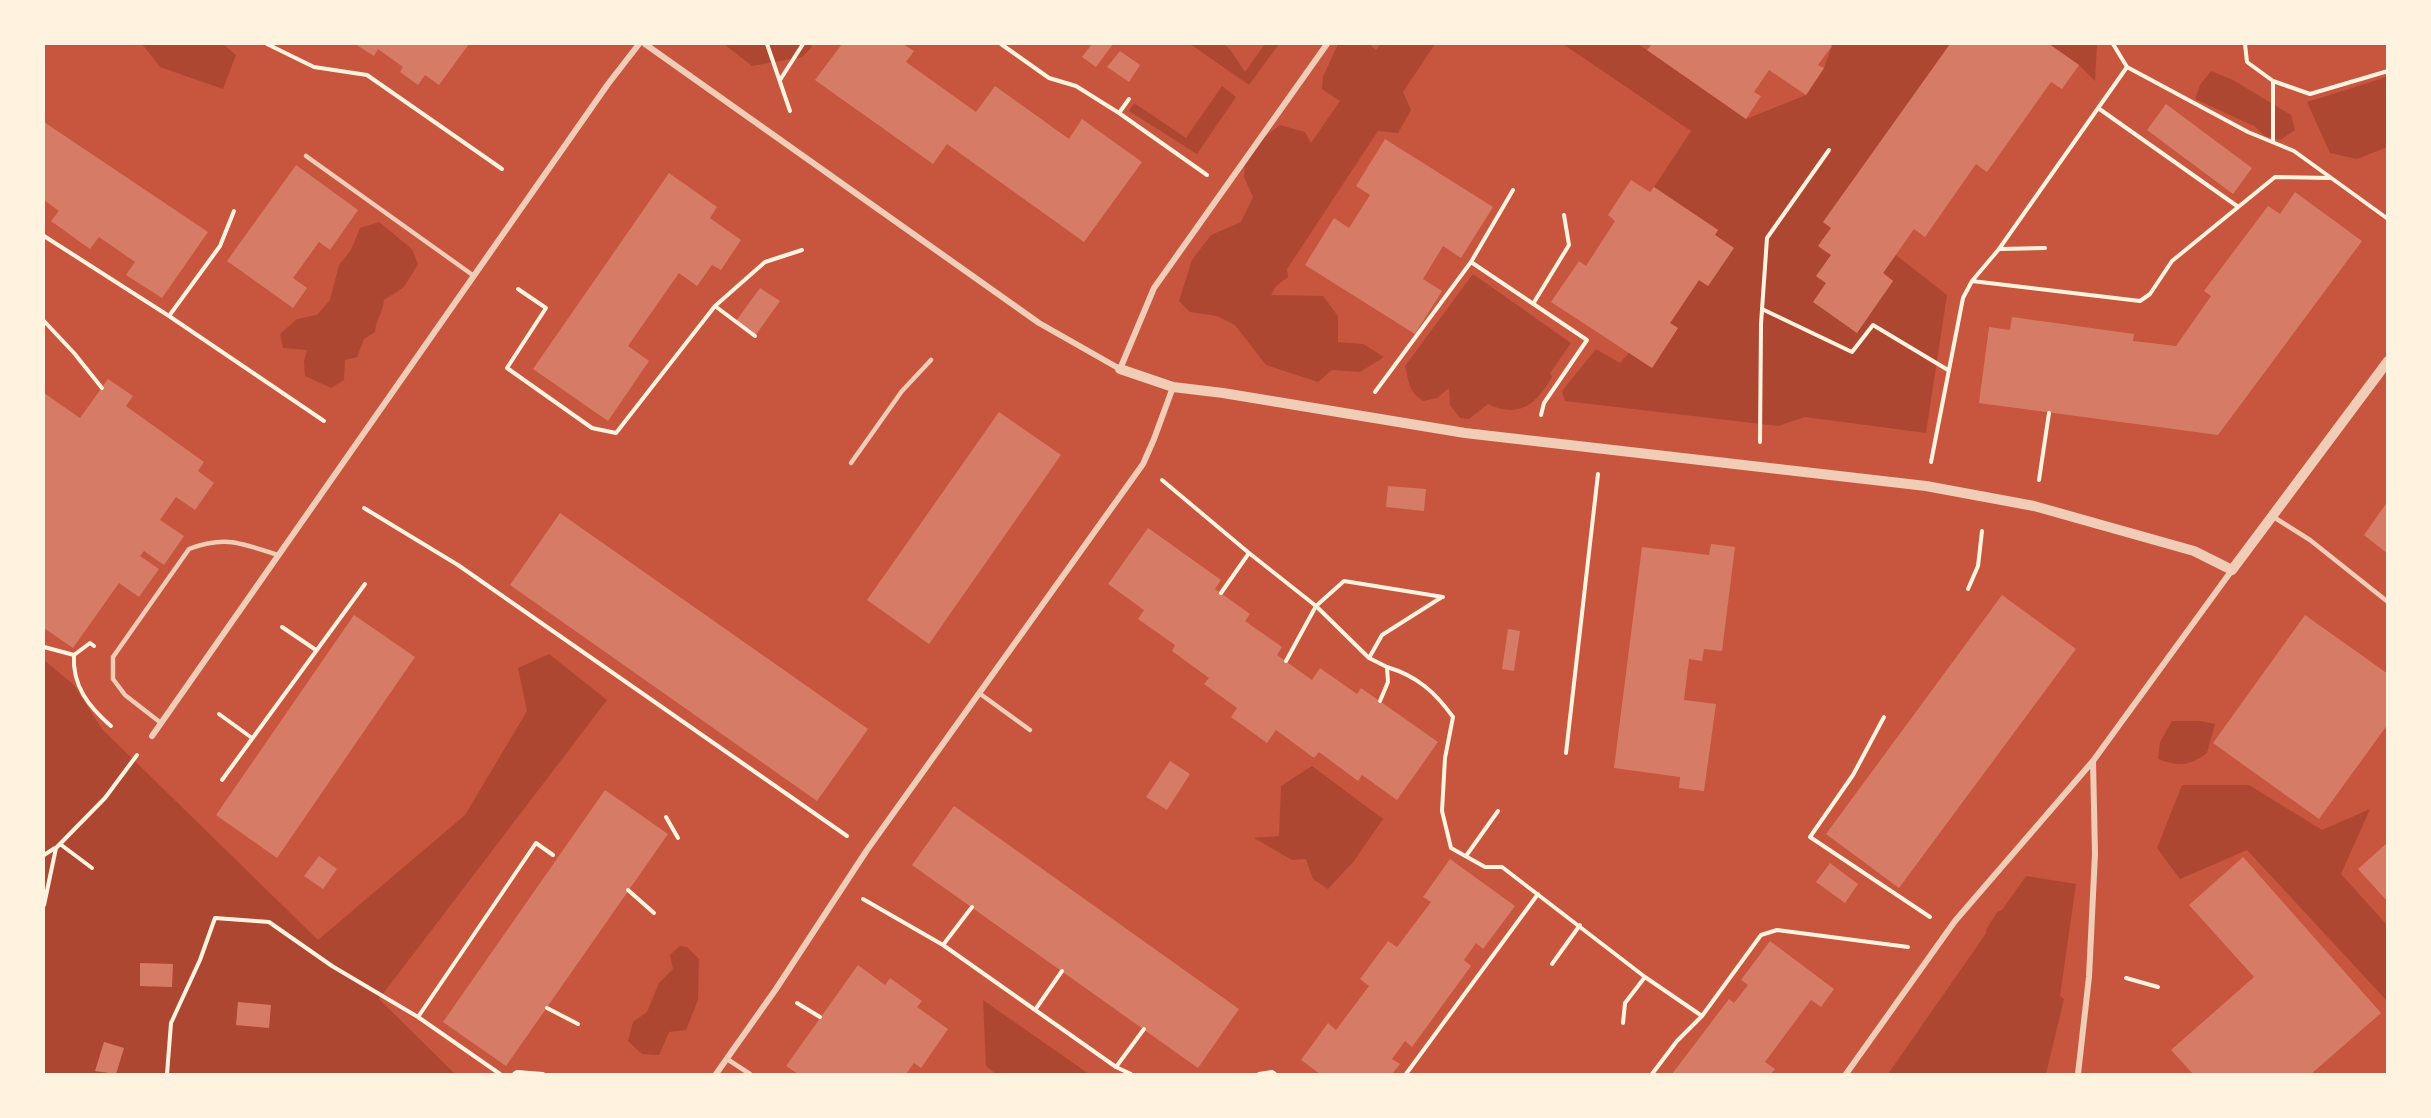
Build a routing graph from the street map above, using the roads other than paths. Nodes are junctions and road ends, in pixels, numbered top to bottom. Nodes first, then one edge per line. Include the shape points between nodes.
1 (639, 44) edge
2 (645, 44) edge
3 (1327, 44) edge
4 (306, 156) dead end
5 (474, 276) junction
6 (931, 360) dead end
7 (2388, 361) edge
8 (1120, 369) junction
9 (1173, 387) junction
10 (850, 463) dead end
11 (2272, 516) junction
12 (278, 555) junction
13 (2232, 570) junction
14 (2388, 602) edge
15 (979, 693) junction
16 (161, 723) junction
17 (1030, 730) dead end
18 (152, 736) dead end
19 (2093, 761) junction
20 (727, 1059) junction
21 (716, 1074) edge
22 (750, 1074) edge
23 (1846, 1074) edge
24 (2078, 1074) edge

1 - 5 street
2 - 8 street via 1039,323
3 - 8 street via 1154,288
4 - 5 lane
5 - 12 street
6 - 10 lane via 902,391
7 - 11 street
8 - 9 street
9 - 13 street via 1534,442 1926,486 2034,506 2194,551
9 - 15 street via 1143,464
11 - 13 street
11 - 14 lane via 2310,540
12 - 16 street
12 - 16 lane via 230,541 208,542 189,549 113,657 112,679 125,695
13 - 19 street
15 - 17 lane
15 - 20 street via 842,886
16 - 18 street
19 - 23 street via 1954,921
19 - 24 street via 2095,854 2089,976
20 - 21 street
20 - 22 lane

